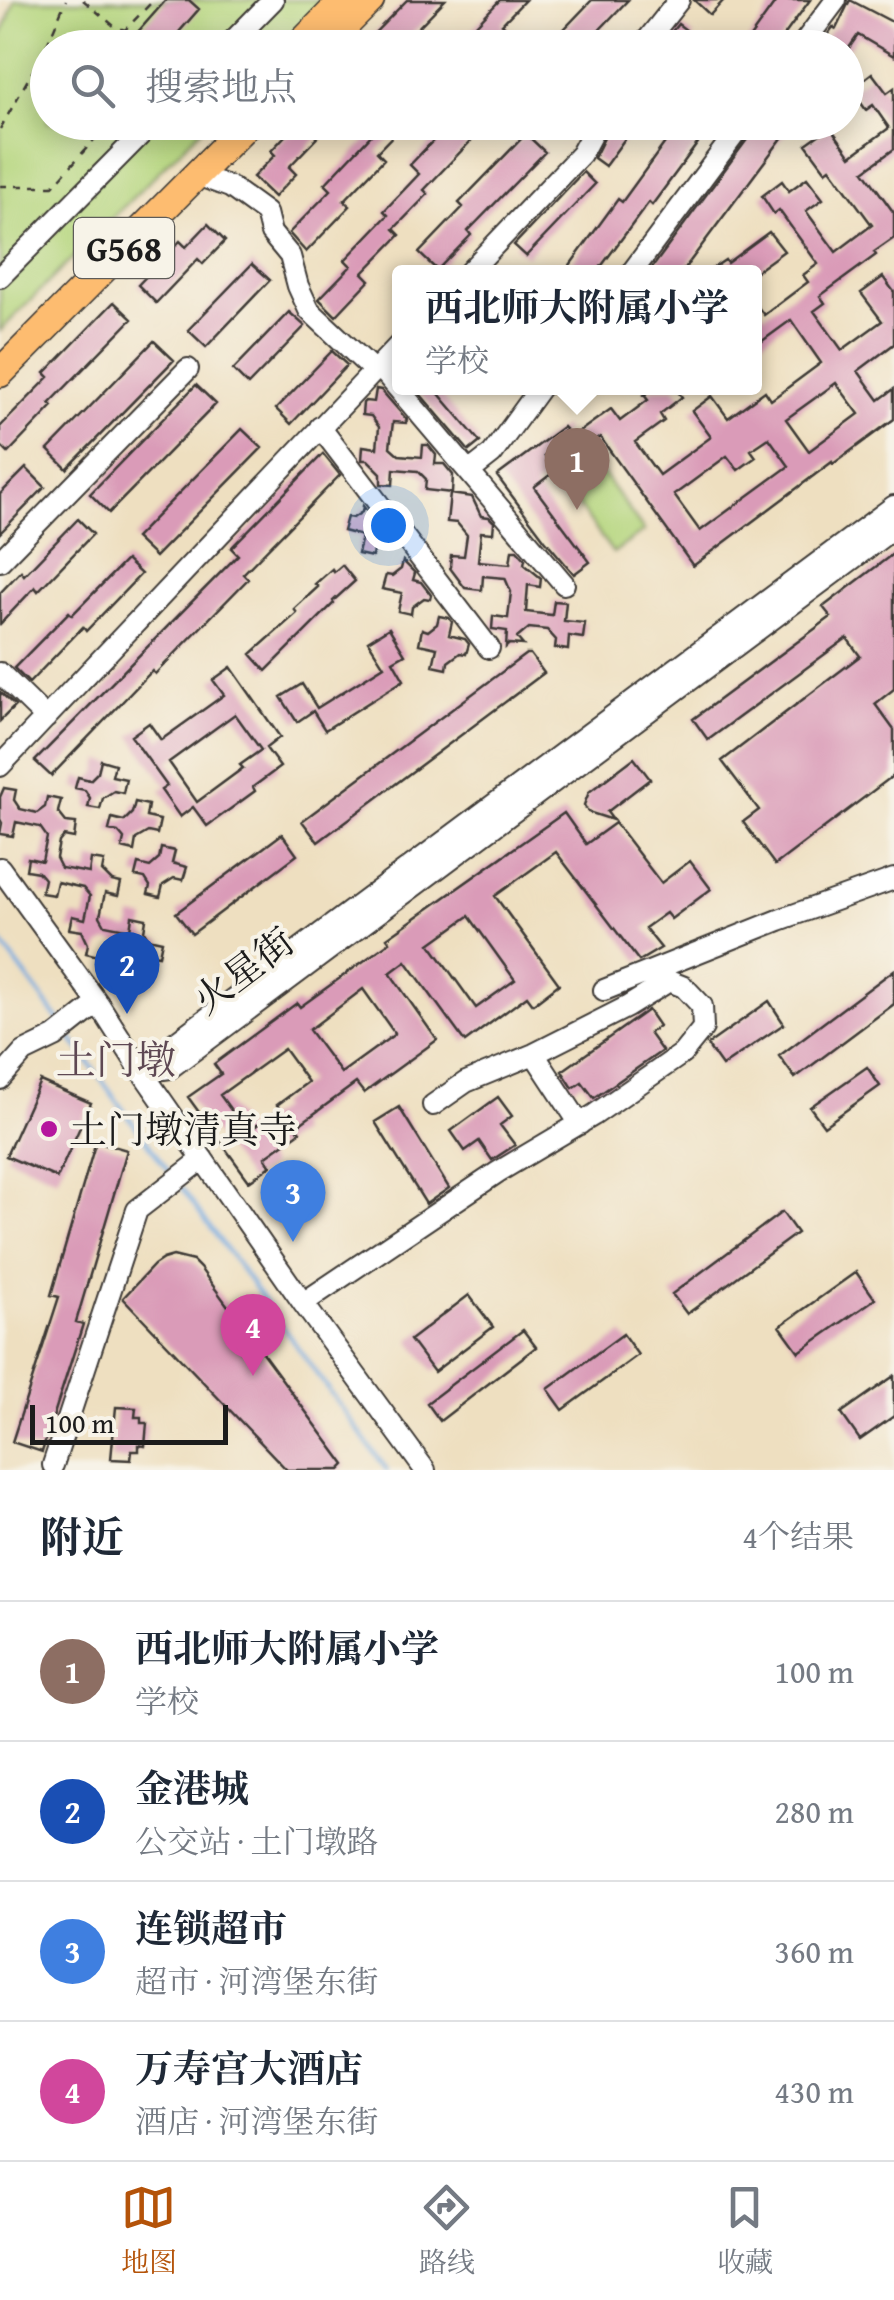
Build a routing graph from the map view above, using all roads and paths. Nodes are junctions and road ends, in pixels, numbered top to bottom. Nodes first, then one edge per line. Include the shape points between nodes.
1 (66, 0) edge
2 (83, 0) edge
3 (154, 0) edge
4 (273, 0) edge
5 (344, 0) edge
6 (370, 0) edge
7 (679, 0) edge
8 (836, 0) edge
9 (53, 30) edge
10 (125, 30) joint
11 (244, 30) edge
12 (315, 30) edge
13 (341, 30) edge
14 (655, 30) edge
15 (814, 30) edge
16 (30, 76) edge
17 (0, 128) edge
18 (94, 140) edge
19 (135, 140) edge
20 (204, 140) edge
21 (231, 140) edge
22 (588, 140) edge
23 (731, 140) edge
24 (197, 175) junction
25 (0, 186) edge
26 (476, 265) edge
27 (637, 265) edge
28 (0, 277) edge
29 (0, 348) edge
30 (392, 352) edge
31 (376, 368) junction
32 (188, 369) dead end
33 (0, 373) edge
34 (392, 386) edge
35 (400, 395) edge
36 (535, 395) edge
37 (320, 427) junction
38 (469, 472) junction
39 (894, 506) edge
40 (894, 528) edge
41 (0, 561) edge
42 (564, 584) dead end
43 (488, 648) dead end
44 (0, 673) edge
45 (46, 718) junction
46 (0, 766) edge
47 (0, 868) edge
48 (894, 878) edge
49 (604, 990) dead end
50 (98, 1003) junction
51 (534, 1054) junction
52 (142, 1072) junction
53 (0, 1078) edge
54 (433, 1105) dead end
55 (580, 1124) junction
56 (203, 1159) junction
57 (304, 1303) junction
58 (53, 1465) dead end
59 (425, 1470) edge

1 - 9 path
2 - 10 path
3 - 10 path
4 - 11 street
5 - 12 highway
6 - 13 highway
7 - 14 street
8 - 15 street
16 - 17 path
18 - 25 path via 53,186
19 - 28 street
20 - 29 highway, G568
21 - 24 highway, G568
22 - 26 street
23 - 27 street
24 - 31 street via 230,187 266,212 309,310
24 - 33 highway, G568
30 - 31 street
31 - 34 street
31 - 37 street
32 - 41 street
35 - 38 street
36 - 38 street via 492,454
37 - 43 street
37 - 45 street
38 - 42 street
39 - 52 street, 火星街
40 - 52 street, 火星街 via 170,1068
44 - 45 street
45 - 46 street
47 - 50 street
48 - 49 street
50 - 52 street
50 - 53 street via 24,1052
51 - 54 street via 466,1082
51 - 55 street
51 - 55 street via 669,981 684,986 702,1006 703,1028 682,1054
52 - 56 street
55 - 57 street
56 - 57 street
56 - 58 street via 137,1210
57 - 59 street

